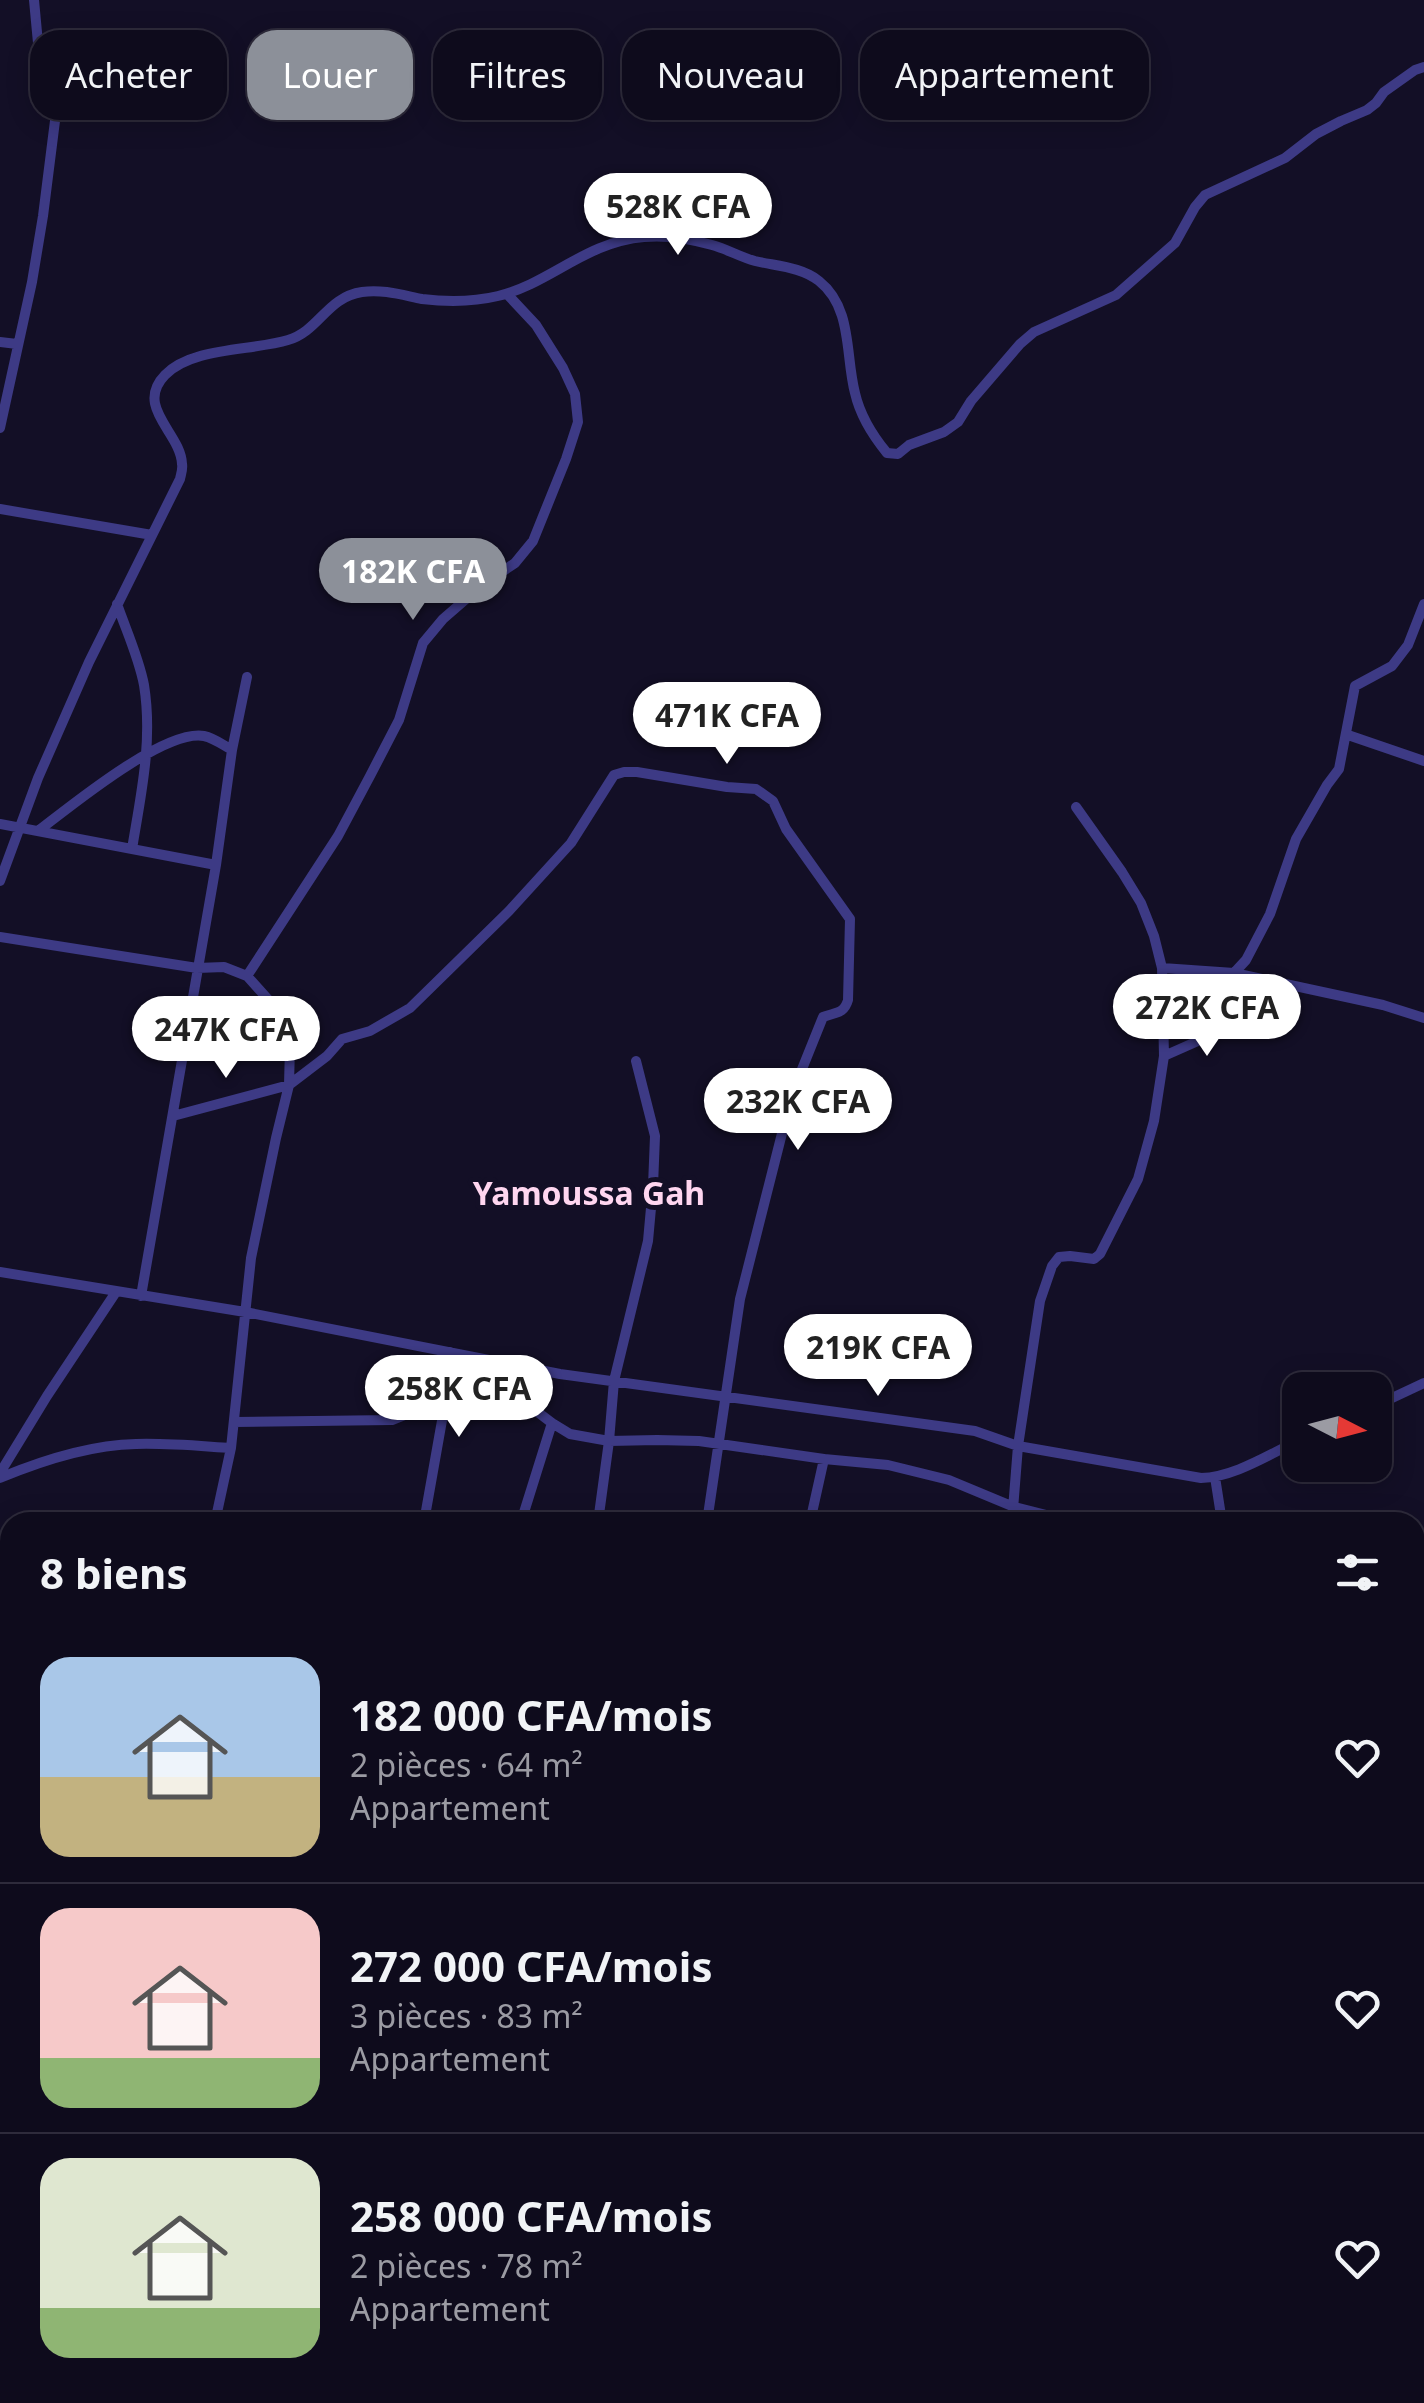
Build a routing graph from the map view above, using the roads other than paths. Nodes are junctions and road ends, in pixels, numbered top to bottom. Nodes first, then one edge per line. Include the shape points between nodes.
1 (34, 0) edge
2 (1424, 67) edge
3 (507, 294) junction
4 (0, 342) edge
5 (17, 344) junction
6 (0, 428) edge
7 (0, 509) edge
8 (152, 535) junction
9 (117, 604) junction
10 (1424, 604) edge
11 (246, 677) dead end
12 (1348, 735) junction
13 (232, 750) junction
14 (147, 755) junction
15 (1424, 761) edge
16 (1076, 807) dead end
17 (0, 824) edge
18 (19, 828) junction
19 (38, 831) junction
20 (132, 849) junction
21 (216, 865) junction
22 (0, 881) edge
23 (0, 936) edge
24 (197, 968) junction
25 (1162, 968) junction
26 (1234, 973) junction
27 (247, 976) junction
28 (1424, 1018) edge
29 (1234, 1025) dead end
30 (1164, 1056) junction
31 (636, 1061) dead end
32 (289, 1085) junction
33 (173, 1116) junction
34 (0, 1272) edge
35 (116, 1292) junction
36 (141, 1296) junction
37 (245, 1312) junction
38 (450, 1352) junction
39 (464, 1356) junction
40 (494, 1378) junction
41 (614, 1381) junction
42 (1424, 1383) edge
43 (726, 1396) junction
44 (446, 1398) junction
45 (1392, 1398) edge
46 (234, 1422) junction
47 (552, 1423) junction
48 (609, 1442) junction
49 (719, 1444) junction
50 (1018, 1446) junction
51 (231, 1448) junction
52 (1282, 1448) edge
53 (824, 1460) junction
54 (0, 1476) edge
55 (1215, 1478) junction
56 (1014, 1508) junction
57 (217, 1512) edge
58 (426, 1512) edge
59 (524, 1512) edge
60 (599, 1512) edge
61 (709, 1512) edge
62 (812, 1512) edge
63 (1013, 1512) edge
64 (1031, 1512) edge
65 (1220, 1512) edge

1 - 5 street via 38,43 57,105
2 - 3 street via 1367,110 1206,195 1175,243 1116,295 1034,332 958,422 898,454 887,453 864,418 838,300 817,278 713,245 648,236 596,248
3 - 8 street via 450,302 360,292 336,301 290,340 177,366 154,394 182,463 180,479
3 - 27 street via 536,325 575,394 578,422 566,459 533,540 423,643 399,720 370,776
4 - 5 street
5 - 6 street
7 - 8 street
8 - 9 street
9 - 14 street via 143,682
9 - 18 street
10 - 12 street via 1392,666 1356,686
11 - 13 street
12 - 15 street
12 - 26 street via 1339,769 1296,839 1270,914
13 - 14 street via 198,736
13 - 21 street
14 - 19 street
14 - 20 street
16 - 25 street via 1140,903
17 - 18 street
18 - 19 street
18 - 22 street
19 - 20 street
20 - 21 street
21 - 24 street
23 - 24 street
24 - 27 street
24 - 33 street
25 - 26 street
25 - 30 street
26 - 28 street
27 - 32 street via 275,1007 290,1046
29 - 30 street
30 - 50 street via 1138,1179 1100,1254 1059,1257 1052,1266 1040,1302
31 - 41 street via 655,1136 653,1186 648,1241
32 - 33 street
32 - 37 street
32 - 43 street via 342,1039 410,1008 570,843 614,775 637,772 756,789 772,801 850,920 848,1000 846,1008 823,1017 792,1094 740,1299
33 - 36 street
34 - 35 street
35 - 36 street
35 - 54 street
36 - 37 street
37 - 38 street
37 - 46 street
38 - 39 street
38 - 44 street
39 - 40 street
39 - 41 street
40 - 44 street
40 - 47 street
41 - 43 street
41 - 48 street
42 - 45 street
43 - 49 street
43 - 50 street via 976,1432
44 - 46 street via 392,1420
44 - 58 street
46 - 51 street
47 - 48 street
47 - 59 street
48 - 49 street
48 - 60 street
49 - 53 street
49 - 61 street
50 - 55 street
50 - 56 street
51 - 54 street via 132,1444
51 - 57 street
52 - 55 street
53 - 56 street via 905,1468
53 - 62 street
55 - 65 street
56 - 63 street
56 - 64 street

